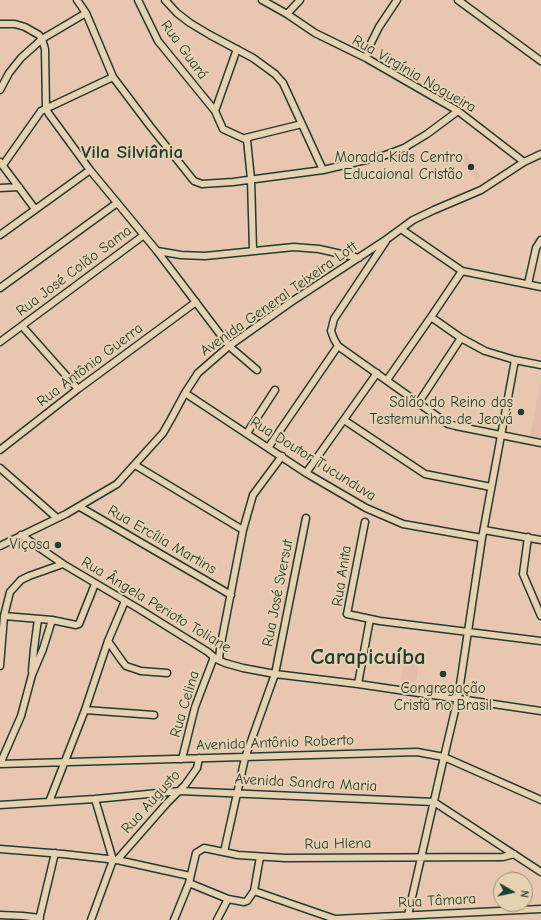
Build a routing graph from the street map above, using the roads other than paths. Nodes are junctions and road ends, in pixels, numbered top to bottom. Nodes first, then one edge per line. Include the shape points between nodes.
1 (77, 0) edge
2 (138, 0) edge
3 (165, 0) edge
4 (262, 0) edge
5 (300, 0) edge
6 (397, 0) edge
7 (458, 0) edge
8 (86, 13) junction
9 (287, 14) junction
10 (0, 24) edge
11 (42, 39) junction
12 (237, 49) junction
13 (366, 58) junction
14 (541, 61) edge
15 (113, 77) junction
16 (0, 90) edge
17 (46, 109) junction
18 (215, 111) junction
19 (458, 111) junction
20 (302, 124) junction
21 (246, 140) junction
22 (541, 154) edge
23 (524, 162) junction
24 (1, 164) edge
25 (90, 170) junction
26 (323, 170) junction
27 (251, 179) junction
28 (19, 187) junction
29 (0, 188) edge
30 (117, 203) junction
31 (35, 209) junction
32 (401, 229) junction
33 (0, 235) edge
34 (144, 235) junction
35 (387, 239) junction
36 (541, 240) edge
37 (253, 250) junction
38 (157, 251) junction
39 (359, 258) junction
40 (462, 271) junction
41 (528, 284) junction
42 (541, 287) edge
43 (0, 288) edge
44 (196, 302) junction
45 (432, 317) junction
46 (22, 326) junction
47 (461, 338) junction
48 (0, 342) edge
49 (229, 346) junction
50 (338, 346) junction
51 (515, 360) junction
52 (541, 365) edge
53 (257, 370) dead end
54 (377, 373) junction
55 (386, 380) junction
56 (78, 389) junction
57 (275, 390) dead end
58 (185, 393) junction
59 (419, 402) junction
60 (344, 420) junction
61 (247, 433) junction
62 (502, 435) junction
63 (541, 443) edge
64 (268, 448) junction
65 (0, 450) edge
66 (282, 456) junction
67 (135, 464) junction
68 (0, 468) edge
69 (306, 473) junction
70 (491, 487) junction
71 (80, 507) junction
72 (57, 518) junction
73 (306, 518) dead end
74 (365, 522) dead end
75 (243, 530) junction
76 (484, 530) junction
77 (21, 535) junction
78 (528, 537) junction
79 (482, 538) junction
80 (541, 540) edge
81 (0, 546) edge
82 (63, 564) junction
83 (95, 584) junction
84 (231, 595) junction
85 (125, 602) junction
86 (4, 616) junction
87 (541, 616) edge
88 (370, 618) junction
89 (38, 619) junction
90 (52, 620) junction
91 (469, 632) junction
92 (108, 641) junction
93 (541, 641) edge
94 (216, 659) junction
95 (0, 666) edge
96 (167, 673) dead end
97 (275, 674) junction
98 (32, 675) junction
99 (358, 684) junction
100 (458, 698) junction
101 (85, 710) junction
102 (541, 711) edge
103 (154, 715) dead end
104 (444, 757) junction
105 (199, 758) junction
106 (245, 758) junction
107 (182, 759) junction
108 (65, 762) junction
109 (0, 764) edge
110 (180, 791) junction
111 (237, 793) junction
112 (95, 799) junction
113 (541, 800) edge
114 (49, 802) junction
115 (434, 802) junction
116 (0, 806) edge
117 (0, 849) edge
118 (224, 852) junction
119 (55, 853) junction
120 (514, 854) junction
121 (422, 856) junction
122 (260, 857) junction
123 (115, 860) junction
124 (541, 872) edge
125 (190, 876) junction
126 (189, 883) junction
127 (254, 891) junction
128 (228, 899) junction
129 (541, 909) edge
130 (0, 915) edge
131 (408, 915) junction
132 (387, 918) edge
133 (40, 919) edge
134 (334, 919) edge
135 (91, 920) edge
136 (174, 920) edge
137 (218, 920) edge

1 - 8 street
2 - 18 street, Rua Guará via 158,41
3 - 12 street via 190,23
4 - 9 street, Rua Virgínia Nogueira
5 - 9 street
6 - 13 street via 379,27
7 - 14 street
8 - 11 street
8 - 15 street
9 - 13 street, Rua Virgínia Nogueira via 315,33
10 - 11 street via 25,27
11 - 16 street via 21,58
11 - 17 street
12 - 18 street
12 - 20 street via 275,74 283,83
13 - 19 street, Rua Virgínia Nogueira
15 - 17 street
15 - 27 street via 194,181 206,184
17 - 24 street via 37,115
17 - 25 street
18 - 21 street, Rua Guará via 223,129
19 - 23 street, Rua Virgínia Nogueira
19 - 26 street via 404,148 383,156
20 - 21 street
20 - 26 street
21 - 27 street
22 - 23 street, Avenida General Teixeira Lott
23 - 32 street, Avenida General Teixeira Lott via 486,188 413,220
24 - 28 street
25 - 30 street
25 - 31 street
26 - 27 street
27 - 37 street
28 - 29 street
28 - 31 street
30 - 34 street
30 - 43 street
31 - 33 street
32 - 35 street, Avenida General Teixeira Lott
32 - 40 street
34 - 38 street
34 - 46 street, Rua José Colão Sama
35 - 39 street, Avenida General Teixeira Lott
35 - 50 street via 334,319 331,331
36 - 41 street via 536,248
37 - 38 street via 205,256
37 - 39 street via 294,247
38 - 44 street
39 - 49 street, Avenida General Teixeira Lott
40 - 41 street
40 - 45 street
41 - 42 street
44 - 49 street
44 - 56 street, Rua Antônio Guerra
45 - 47 street
45 - 55 street
46 - 48 street, Rua José Colão Sama
46 - 56 street
47 - 51 street via 485,351
47 - 59 street
49 - 53 street
49 - 58 street, Avenida General Teixeira Lott via 198,373
50 - 54 street
50 - 64 street
51 - 52 street
51 - 62 street
54 - 55 street
54 - 60 street
55 - 59 street
56 - 65 street, Rua Antônio Guerra
57 - 61 street
58 - 61 street, Rua Doutor Tucunduva
58 - 67 street, Avenida General Teixeira Lott via 167,427
59 - 62 street via 448,424
60 - 69 street
60 - 70 street via 425,474
61 - 64 street, Rua Doutor Tucunduva
62 - 63 street
62 - 70 street
64 - 66 street, Rua Doutor Tucunduva
66 - 69 street, Rua Doutor Tucunduva
66 - 75 street, Rua Celina via 253,495
67 - 71 street, Avenida General Teixeira Lott via 112,488
67 - 75 street
68 - 72 street
69 - 79 street, Rua Doutor Tucunduva via 391,520 414,527
70 - 76 street
71 - 72 street, Avenida General Teixeira Lott
71 - 84 street, Rua Ercília Martins
72 - 77 street, Avenida General Teixeira Lott
73 - 97 street, Rua José Sversut
74 - 88 street, Rua Anita via 347,614
75 - 84 street, Rua Celina
76 - 78 street
76 - 79 street
77 - 81 street, Avenida General Teixeira Lott
77 - 82 street, Rua Ângela Perioto Toliane
78 - 80 street
78 - 87 street via 523,574
79 - 91 street
82 - 83 street, Rua Ângela Perioto Toliane
82 - 86 street via 21,580 9,596
83 - 85 street, Rua Ângela Perioto Toliane
83 - 90 street via 79,624
84 - 94 street, Rua Celina
85 - 92 street
85 - 94 street, Rua Ângela Perioto Toliane
86 - 89 street
86 - 95 street
88 - 91 street
88 - 99 street
89 - 90 street
89 - 98 street
90 - 98 street
91 - 93 street
91 - 100 street
92 - 96 street via 126,666 141,671
92 - 101 street
94 - 97 street, Rua Ângela Perioto Toliane via 233,666
94 - 107 street, Rua Celina via 195,707
97 - 99 street, Rua Ângela Perioto Toliane
97 - 106 street, Rua José Sversut
98 - 109 street via 21,716
99 - 100 street, Rua Ângela Perioto Toliane
100 - 102 street, Rua Ângela Perioto Toliane
100 - 104 street
101 - 103 street
101 - 108 street
104 - 106 street, Avenida Antônio Roberto via 408,752
104 - 113 street, Avenida Antônio Roberto
104 - 115 street
105 - 106 street, Avenida Antônio Roberto
105 - 107 street, Avenida Antônio Roberto
105 - 110 street, Rua Augusto via 197,768
106 - 111 street, Rua José Sversut
107 - 108 street, Avenida Antônio Roberto
108 - 109 street, Avenida Antônio Roberto
108 - 114 street
110 - 111 street, Avenida Sandra Maria
110 - 112 street, Avenida Sandra Maria
110 - 123 street, Rua Augusto
111 - 115 street, Avenida Sandra Maria
111 - 118 street, Rua José Sversut
112 - 114 street, Avenida Sandra Maria
112 - 123 street
114 - 116 street, Avenida Sandra Maria
115 - 120 street
115 - 121 street
117 - 119 street
118 - 122 street, Rua Hlena
118 - 125 street, Rua Hlena via 204,848 200,850 196,853
119 - 123 street
119 - 133 street
120 - 121 street, Rua Hlena via 503,857
120 - 124 street
121 - 122 street, Rua Hlena
121 - 131 street
122 - 127 street
123 - 125 street
123 - 135 street, Rua Augusto
125 - 126 street, Rua Hlena
126 - 128 street
126 - 136 street, Rua Hlena
127 - 128 street via 247,901
127 - 134 street
128 - 137 street
129 - 131 street, Rua Tâmara
130 - 133 street
131 - 132 street, Rua Tâmara
132 - 134 street, Rua Tâmara

